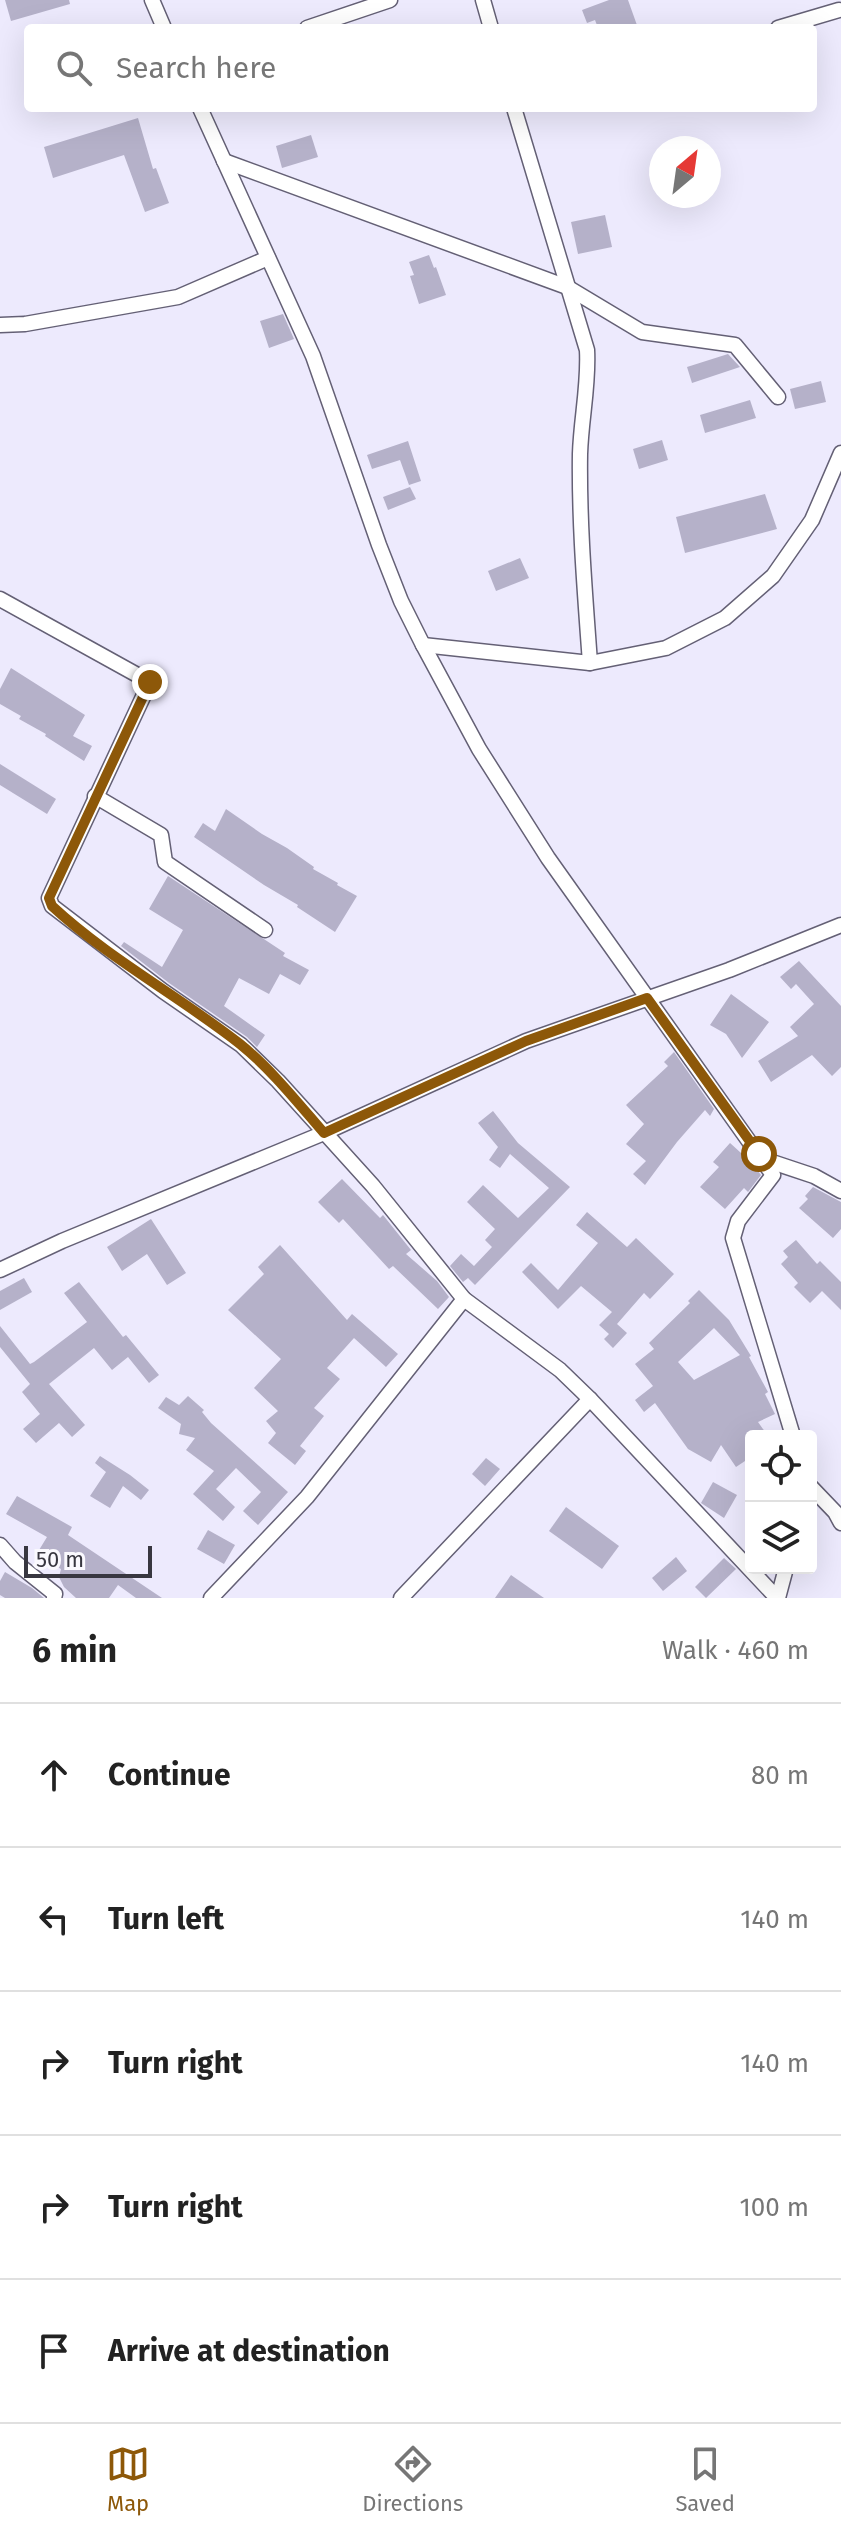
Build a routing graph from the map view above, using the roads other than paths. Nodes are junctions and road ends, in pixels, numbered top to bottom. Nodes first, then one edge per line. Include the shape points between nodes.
1 (152, 0) edge
2 (390, 0) edge
3 (483, 0) edge
4 (838, 9) edge
5 (162, 24) edge
6 (319, 24) edge
7 (490, 24) edge
8 (791, 24) edge
9 (202, 112) edge
10 (515, 112) edge
11 (224, 161) junction
12 (268, 258) junction
13 (567, 287) junction
14 (0, 325) edge
15 (778, 397) dead end
16 (841, 453) edge
17 (835, 484) edge
18 (0, 599) edge
19 (423, 645) junction
20 (590, 663) junction
21 (95, 796) junction
22 (841, 925) edge
23 (265, 930) dead end
24 (647, 998) junction
25 (324, 1133) junction
26 (763, 1159) junction
27 (841, 1191) edge
28 (0, 1270) edge
29 (464, 1299) junction
30 (590, 1399) junction
31 (791, 1430) edge
32 (817, 1493) edge
33 (841, 1523) edge
34 (0, 1545) edge
35 (784, 1574) edge
36 (54, 1598) edge
37 (211, 1598) edge
38 (401, 1598) edge
39 (778, 1598) edge

1 - 5 street
2 - 6 street
3 - 7 street
4 - 8 street
9 - 11 street
10 - 13 street
11 - 12 street
11 - 13 street
12 - 14 street via 178,297
12 - 19 street via 313,356 379,545
13 - 15 street via 642,332 735,345
13 - 20 street via 587,350 580,516
16 - 17 street
17 - 20 street via 773,576 725,618 666,648
18 - 21 street via 150,682
19 - 20 street
19 - 24 street via 479,749 548,858
21 - 23 street via 161,835 165,862
21 - 25 street via 49,898 52,906 241,1045
22 - 24 street
24 - 25 street via 526,1041
24 - 26 street
25 - 28 street
25 - 29 street
26 - 27 street
26 - 31 street via 773,1175 738,1221 733,1238
29 - 30 street via 560,1370
29 - 37 street via 307,1497
30 - 38 street
30 - 39 street
32 - 33 street
34 - 36 street
35 - 39 street

